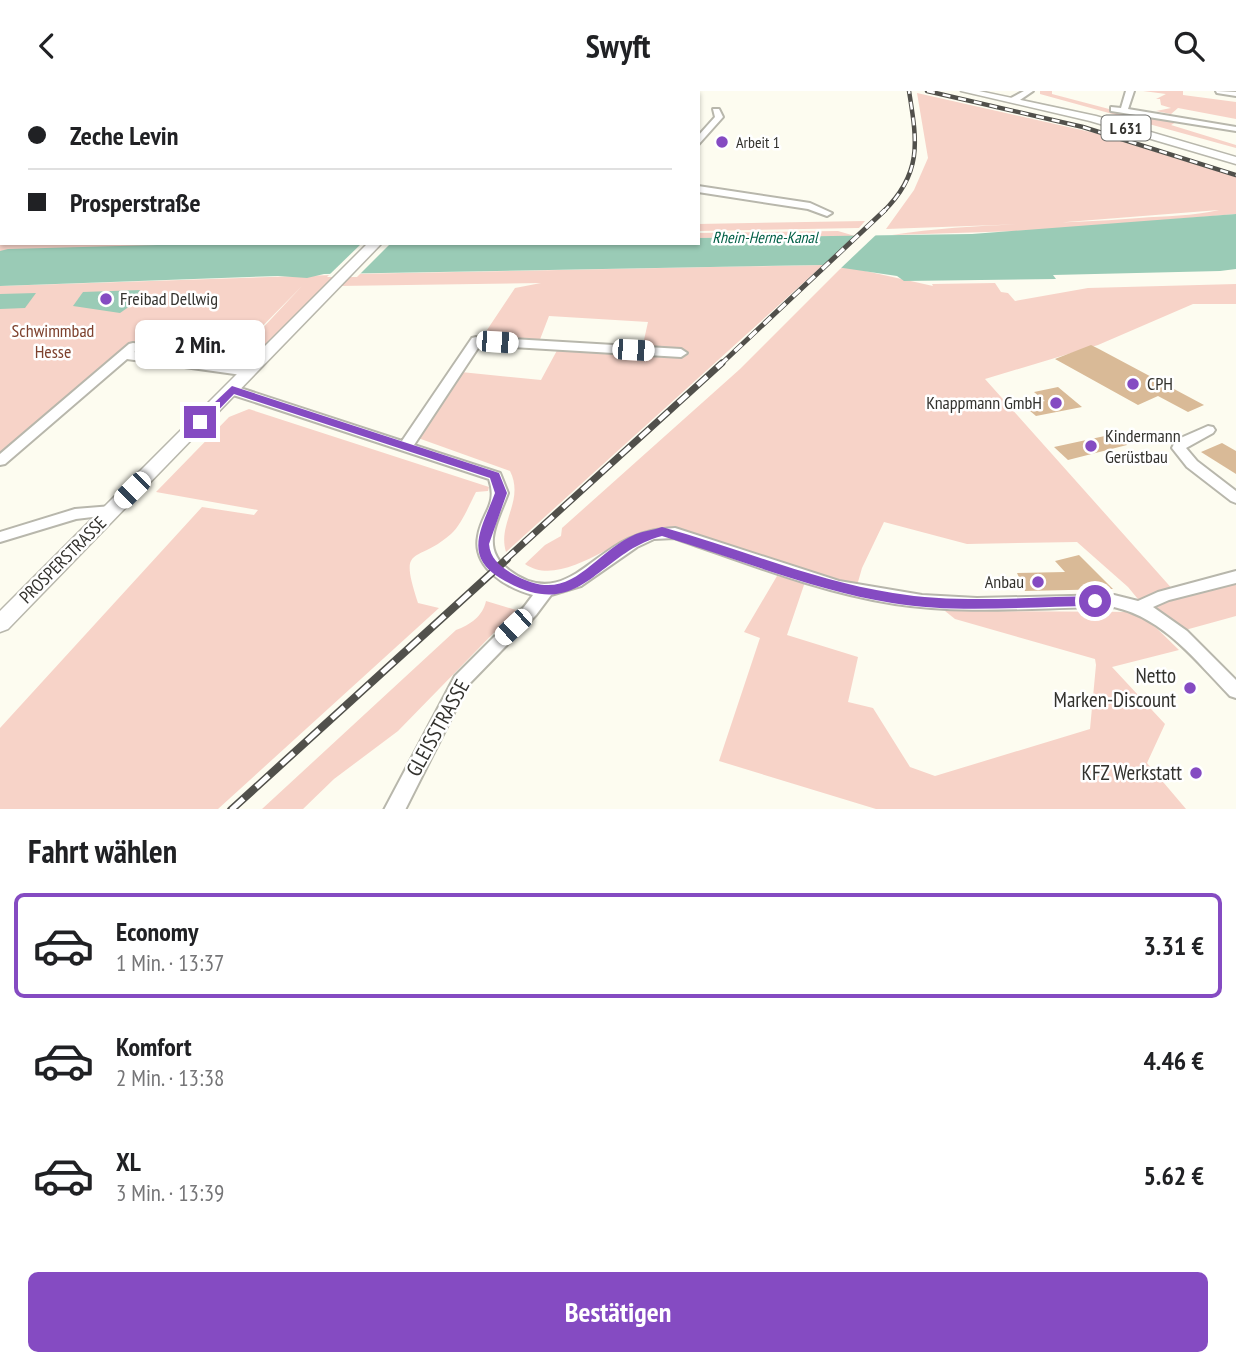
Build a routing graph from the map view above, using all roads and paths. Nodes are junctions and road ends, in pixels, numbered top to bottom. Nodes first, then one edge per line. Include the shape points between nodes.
1 (966, 91) edge
2 (989, 91) edge
3 (1130, 91) edge
4 (1220, 91) edge
5 (1236, 94) edge
6 (1021, 96) edge
7 (716, 111) dead end
8 (1236, 129) edge
9 (700, 140) edge
10 (1236, 154) edge
11 (1236, 161) edge
12 (700, 189) edge
13 (827, 212) dead end
14 (374, 245) edge
15 (681, 353) dead end
16 (254, 367) junction
17 (232, 390) junction
18 (1208, 430) dead end
19 (406, 446) junction
20 (0, 461) edge
21 (1236, 498) edge
22 (111, 510) junction
23 (0, 537) edge
24 (1236, 577) edge
25 (545, 591) junction
26 (1141, 606) junction
27 (0, 624) edge
28 (1236, 691) edge
29 (395, 809) edge

1 - 6 main road, L 631
2 - 6 main road, L 631
3 - 8 street via 1119,109
4 - 5 street
6 - 10 main road, L 631
6 - 11 main road, L 631
7 - 9 street via 719,117
12 - 13 street
14 - 16 main road, PROSPERSTRASSE
15 - 19 street via 476,341
16 - 17 main road, PROSPERSTRASSE
16 - 20 street via 126,355
17 - 19 street
17 - 22 main road, PROSPERSTRASSE
18 - 21 street via 1179,447 1192,464
19 - 25 street via 495,476 501,493 483,544 484,554 496,570 515,582
22 - 23 street via 75,514
22 - 27 main road, PROSPERSTRASSE
24 - 26 street
25 - 26 street via 583,579 639,538 662,531 894,598 1114,601
25 - 29 street, GLEISSTRASSE via 461,681
26 - 28 street

